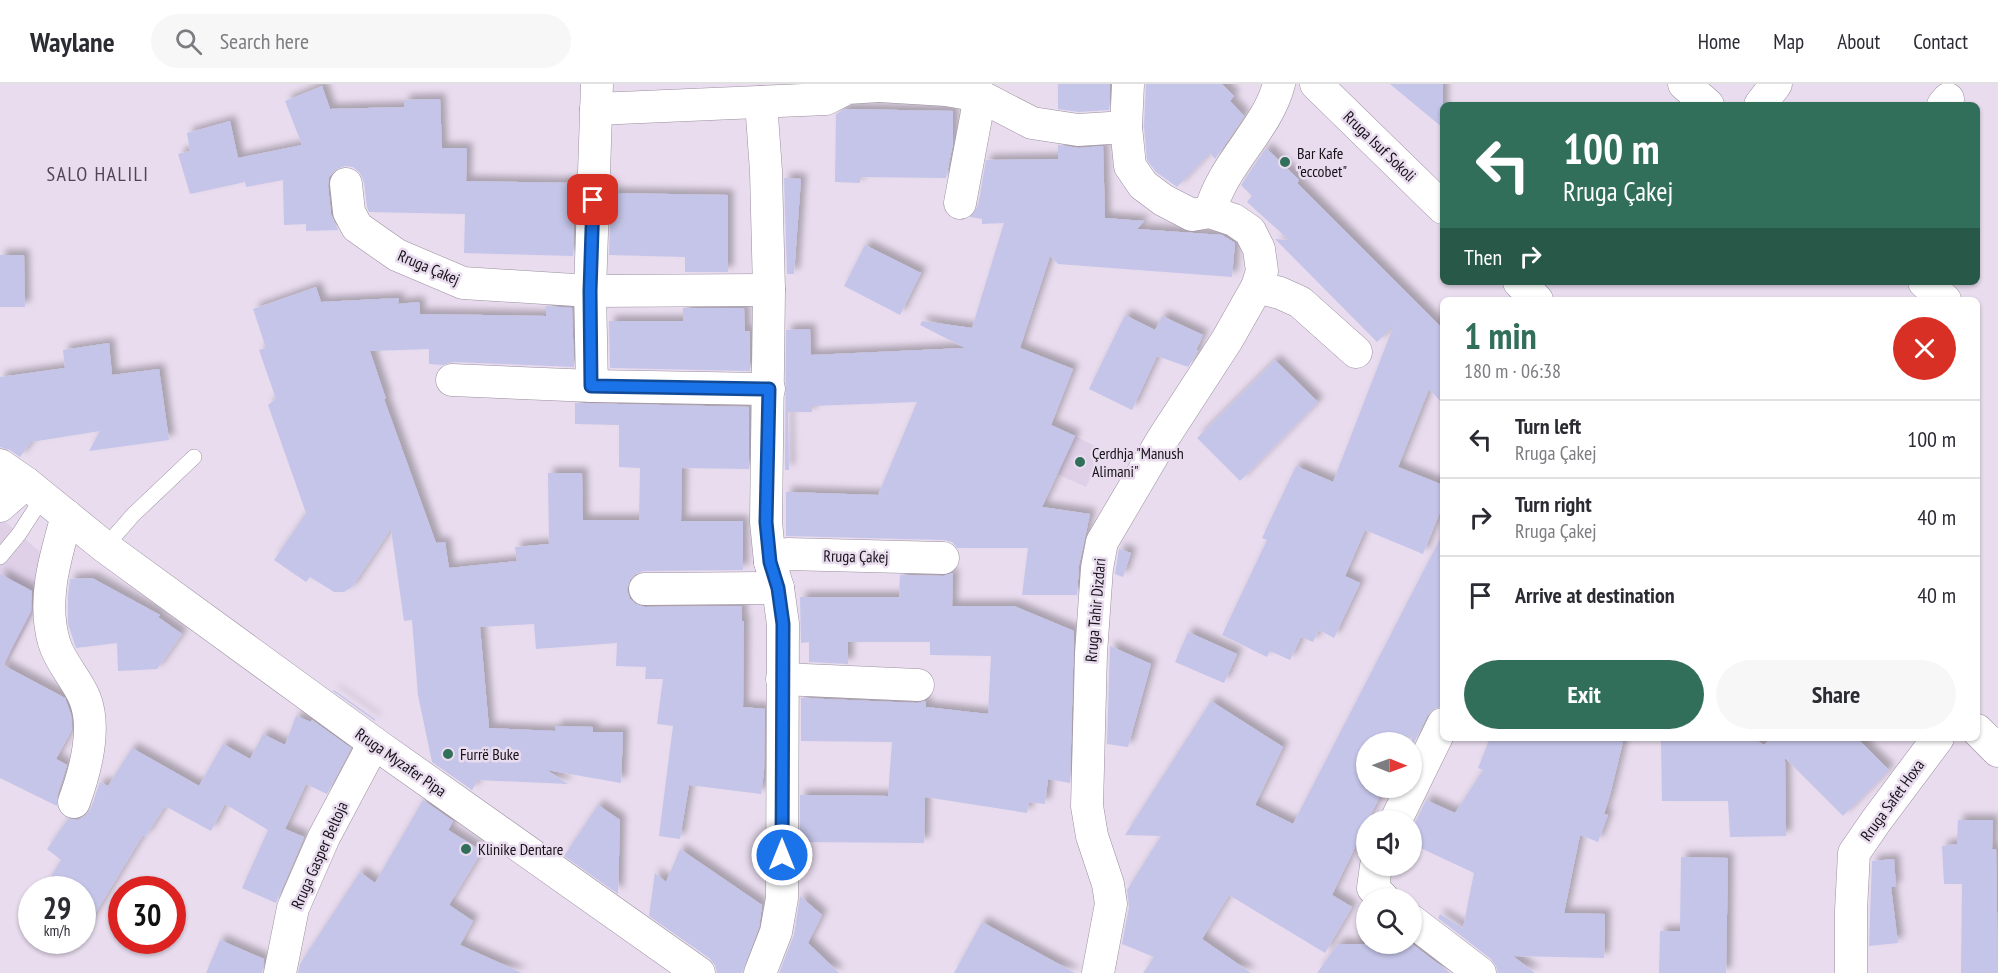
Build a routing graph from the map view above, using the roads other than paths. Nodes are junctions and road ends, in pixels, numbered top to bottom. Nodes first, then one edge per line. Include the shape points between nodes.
1 (1128, 84) edge
2 (1279, 84) edge
3 (1316, 84) edge
4 (1684, 84) edge
5 (1776, 84) edge
6 (878, 85) edge
7 (597, 96) edge
8 (980, 96) junction
9 (761, 102) junction
10 (1705, 102) edge
11 (1762, 102) edge
12 (1126, 127) junction
13 (346, 184) dead end
14 (960, 203) dead end
15 (1440, 205) edge
16 (1210, 213) junction
17 (1522, 285) edge
18 (1928, 285) edge
19 (1257, 287) junction
20 (769, 290) junction
21 (590, 291) junction
22 (1534, 297) edge
23 (1942, 297) edge
24 (1356, 352) dead end
25 (452, 380) dead end
26 (591, 386) junction
27 (769, 389) junction
28 (194, 457) dead end
29 (0, 465) edge
30 (45, 499) junction
31 (0, 506) edge
32 (105, 547) junction
33 (0, 557) edge
34 (944, 558) dead end
35 (774, 575) junction
36 (645, 589) dead end
37 (782, 680) junction
38 (918, 685) dead end
39 (1440, 730) edge
40 (1980, 733) edge
41 (1936, 741) edge
42 (374, 743) junction
43 (1998, 750) edge
44 (74, 802) dead end
45 (1401, 810) edge
46 (1422, 929) edge
47 (280, 973) edge
48 (699, 973) edge
49 (760, 973) edge
50 (1098, 973) edge
51 (1480, 973) edge
52 (1851, 973) edge

1 - 12 street, Rruga Tahir Dizdari
2 - 16 street via 1266,115 1215,192
3 - 15 street, Rruga Isuf Sokoli
4 - 10 street
5 - 11 street
6 - 8 street
6 - 9 street via 847,88 826,99
7 - 9 street
7 - 21 street
8 - 12 street via 1032,123 1078,130
8 - 14 street
9 - 20 street
12 - 16 street, Rruga Tahir Dizdari via 1130,166 1143,185 1162,200 1192,214
13 - 21 street, Rruga Çakej via 349,212 357,227 397,255 463,283
16 - 19 street, Rruga Tahir Dizdari via 1234,220 1250,231 1259,249 1262,271
17 - 22 street
18 - 23 street
19 - 24 street via 1300,302
19 - 50 street, Rruga Tahir Dizdari via 1102,542 1091,654 1087,806 1111,904
20 - 21 street, Rruga Çakej
20 - 27 street
21 - 26 street
25 - 26 street
26 - 27 street
27 - 35 street via 766,522
28 - 32 lane
29 - 30 street, Rruga Myzafer Pipa
30 - 31 street
30 - 32 street, Rruga Myzafer Pipa
30 - 33 lane
30 - 44 street via 49,617 55,644 89,714 88,756
32 - 42 street, Rruga Myzafer Pipa
34 - 35 street, Rruga Çakej via 787,554
35 - 36 street, Rruga Çakej
35 - 37 street via 783,624
37 - 38 street
37 - 49 street via 782,898 776,932
39 - 45 street
40 - 43 street
41 - 52 street, Rruga Safet Hoxa via 1854,853
42 - 47 street, Rruga Gasper Beltoja via 324,837 293,908
42 - 48 street, Rruga Myzafer Pipa
46 - 51 street

